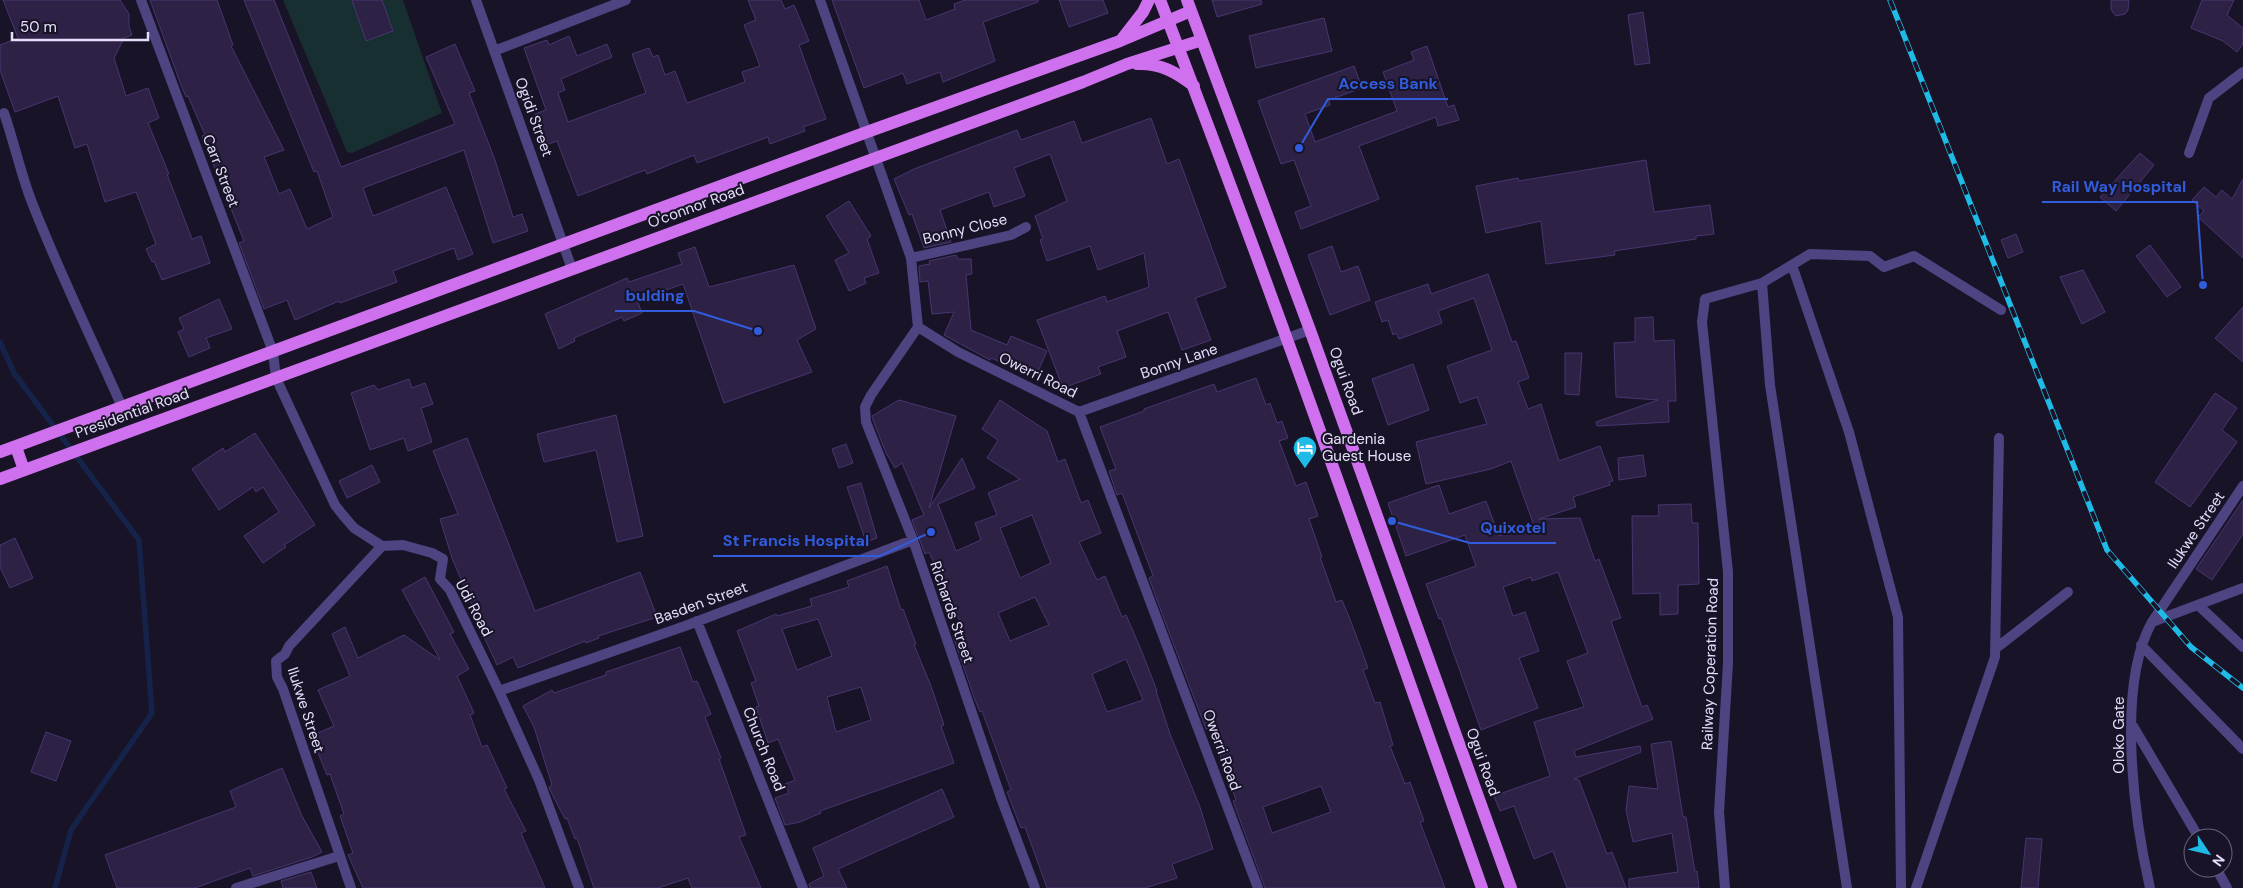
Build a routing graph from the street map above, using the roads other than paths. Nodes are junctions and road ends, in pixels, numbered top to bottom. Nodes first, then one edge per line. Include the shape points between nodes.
1 (141, 0) edge
2 (476, 0) edge
3 (626, 0) edge
4 (820, 0) edge
5 (1148, 0) edge
6 (1160, 0) edge
7 (1189, 6) edge
8 (1168, 21) junction
9 (1202, 40) junction
10 (1120, 41) junction
11 (1179, 49) junction
12 (494, 51) junction
13 (1127, 64) junction
14 (2243, 72) edge
15 (1195, 87) junction
16 (4, 113) dead end
17 (867, 132) junction
18 (2189, 153) dead end
19 (876, 158) junction
20 (1026, 227) dead end
21 (564, 244) junction
22 (911, 258) junction
23 (1792, 265) junction
24 (572, 269) junction
25 (1762, 283) junction
26 (2001, 310) dead end
27 (918, 328) junction
28 (1310, 330) junction
29 (1288, 339) junction
30 (272, 352) junction
31 (276, 378) junction
32 (121, 408) junction
33 (1080, 412) junction
34 (1999, 438) dead end
35 (16, 446) junction
36 (0, 452) edge
37 (25, 470) junction
38 (0, 479) edge
39 (2243, 486) edge
40 (912, 540) junction
41 (382, 546) junction
42 (2243, 588) edge
43 (2173, 590) joint
44 (2068, 592) dead end
45 (2198, 605) junction
46 (697, 621) junction
47 (2152, 622) junction
48 (2140, 645) junction
49 (2243, 647) edge
50 (1995, 649) junction
51 (499, 690) junction
52 (2132, 725) junction
53 (2243, 749) edge
54 (2193, 828) edge
55 (339, 856) junction
56 (236, 888) edge
57 (350, 888) edge
58 (579, 888) edge
59 (803, 888) edge
60 (1035, 888) edge
61 (1258, 888) edge
62 (1482, 888) edge
63 (1511, 888) edge
64 (1724, 888) edge
65 (1847, 888) edge
66 (1901, 888) edge
67 (1916, 888) edge
68 (2150, 888) edge

1 - 30 street, Carr Street
2 - 12 street, Ogidi Street
3 - 12 street
4 - 17 street
5 - 10 main road via 1143,12
6 - 8 main road
7 - 8 main road, O'connor Road
7 - 9 main road, Ogui Road
8 - 10 main road, O'connor Road
8 - 11 main road
9 - 11 main road, O'connor Road
9 - 28 main road, Ogui Road
10 - 17 main road, O'connor Road
11 - 13 main road, O'connor Road
11 - 15 main road
12 - 21 street, Ogidi Street
13 - 15 main road via 1164,67
13 - 19 main road, O'connor Road
14 - 18 street via 2209,98
15 - 29 main road
16 - 32 street via 32,202
17 - 19 street
17 - 21 main road, O'connor Road
19 - 22 street
19 - 24 main road, O'connor Road
20 - 22 street, Bonny Close via 1011,235
21 - 24 street, Ogidi Street
21 - 30 main road, O'connor Road
22 - 27 street
23 - 25 street
23 - 26 street via 1810,254 1870,256 1884,267 1914,256
23 - 66 street via 1849,432 1898,618
24 - 31 main road, O'connor Road
25 - 64 street, Railway Coperation Road via 1705,299 1702,322 1728,572 1728,663 1719,812
25 - 65 street via 1770,385
27 - 33 street, Owerri Road via 958,352
27 - 40 street, Richards Street via 870,395 865,407 866,422
28 - 29 street, Bonny Lane
28 - 63 main road, Ogui Road
29 - 33 street, Bonny Lane
29 - 62 main road
30 - 31 street, Carr Street
30 - 32 main road, Presidential Road
31 - 37 main road, Presidential Road
31 - 41 street via 335,505 354,528
32 - 35 main road, Presidential Road
33 - 61 street, Owerri Road
34 - 50 street
35 - 36 main road, Presidential Road
35 - 37 main road
37 - 38 main road, Presidential Road
39 - 43 street, Ilukwe Street
40 - 46 street, Basden Street
40 - 60 street, Richards Street
41 - 51 street, Udi Road via 402,545 443,559 440,579 450,590
41 - 55 street, Ilukwe Street via 289,646 286,654 276,661 277,677
42 - 45 street
43 - 47 street, Oloko Gate
44 - 50 street
45 - 47 street
45 - 49 street
46 - 51 street, Basden Street
46 - 59 street, Church Road
47 - 48 street, Oloko Gate
48 - 52 street, Oloko Gate
48 - 53 street
50 - 67 street via 1995,657
51 - 58 street, Udi Road via 539,780
52 - 54 street
52 - 68 street, Oloko Gate via 2134,787
55 - 56 street
55 - 57 street, Ilukwe Street

